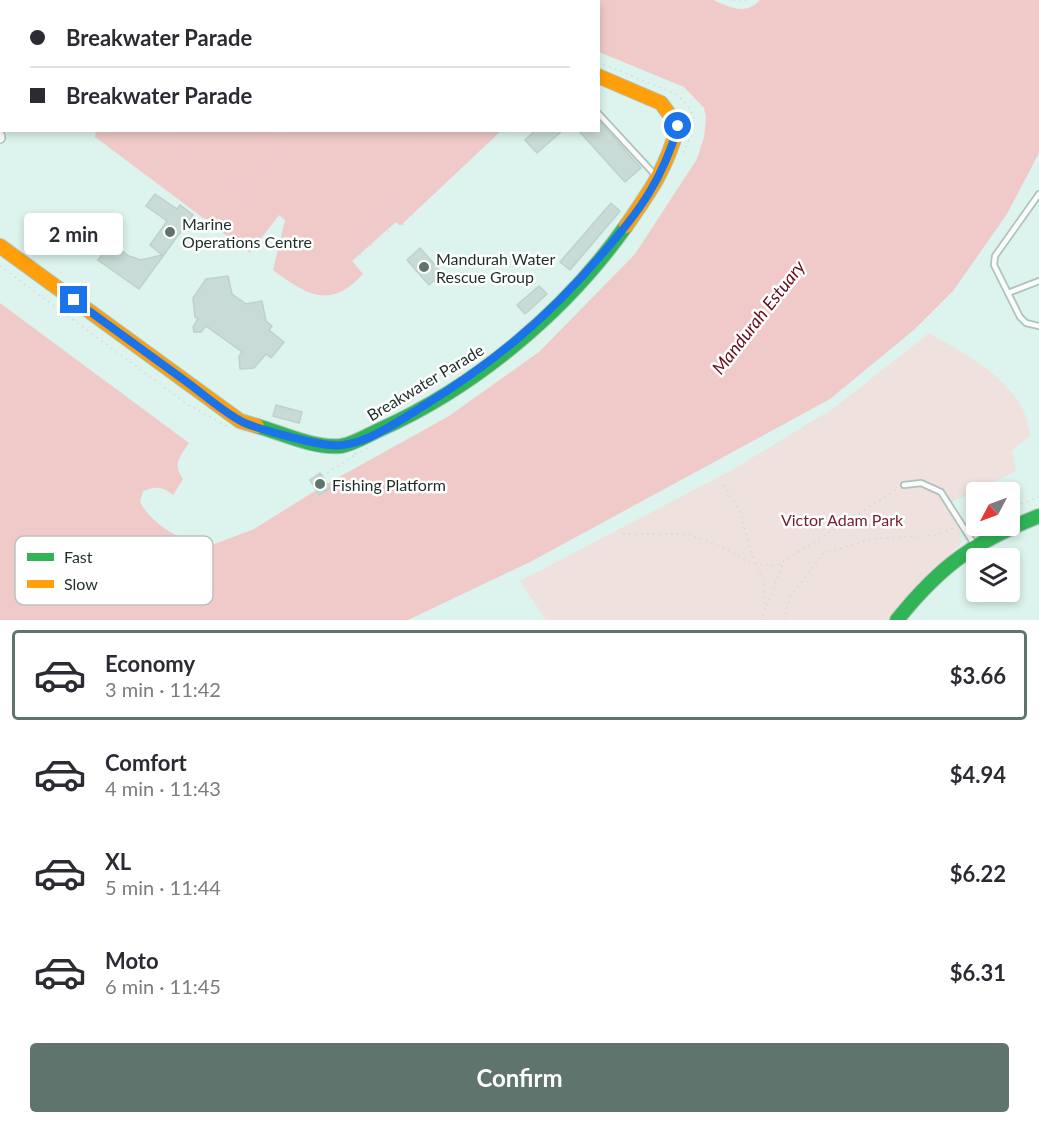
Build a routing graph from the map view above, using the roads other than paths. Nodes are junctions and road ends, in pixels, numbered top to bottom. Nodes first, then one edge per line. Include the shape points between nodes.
1 (600, 77) edge
2 (600, 114) edge
3 (659, 180) junction
4 (1039, 194) edge
5 (1035, 202) junction
6 (1039, 207) edge
7 (0, 246) edge
8 (1039, 281) edge
9 (1008, 293) junction
10 (1039, 326) edge
11 (904, 485) road end
12 (1039, 516) edge
13 (974, 544) junction
14 (897, 620) edge

1 - 3 street, Breakwater Parade via 660,103 678,126
2 - 3 lane
3 - 7 street, Breakwater Parade via 567,296 531,330 440,397 403,419 342,446 320,444 240,421
4 - 5 lane
5 - 6 lane
5 - 9 lane via 995,256 994,265
8 - 9 lane
9 - 10 lane via 1026,323
11 - 13 lane via 921,483 940,492
12 - 13 street
13 - 14 street via 929,580

